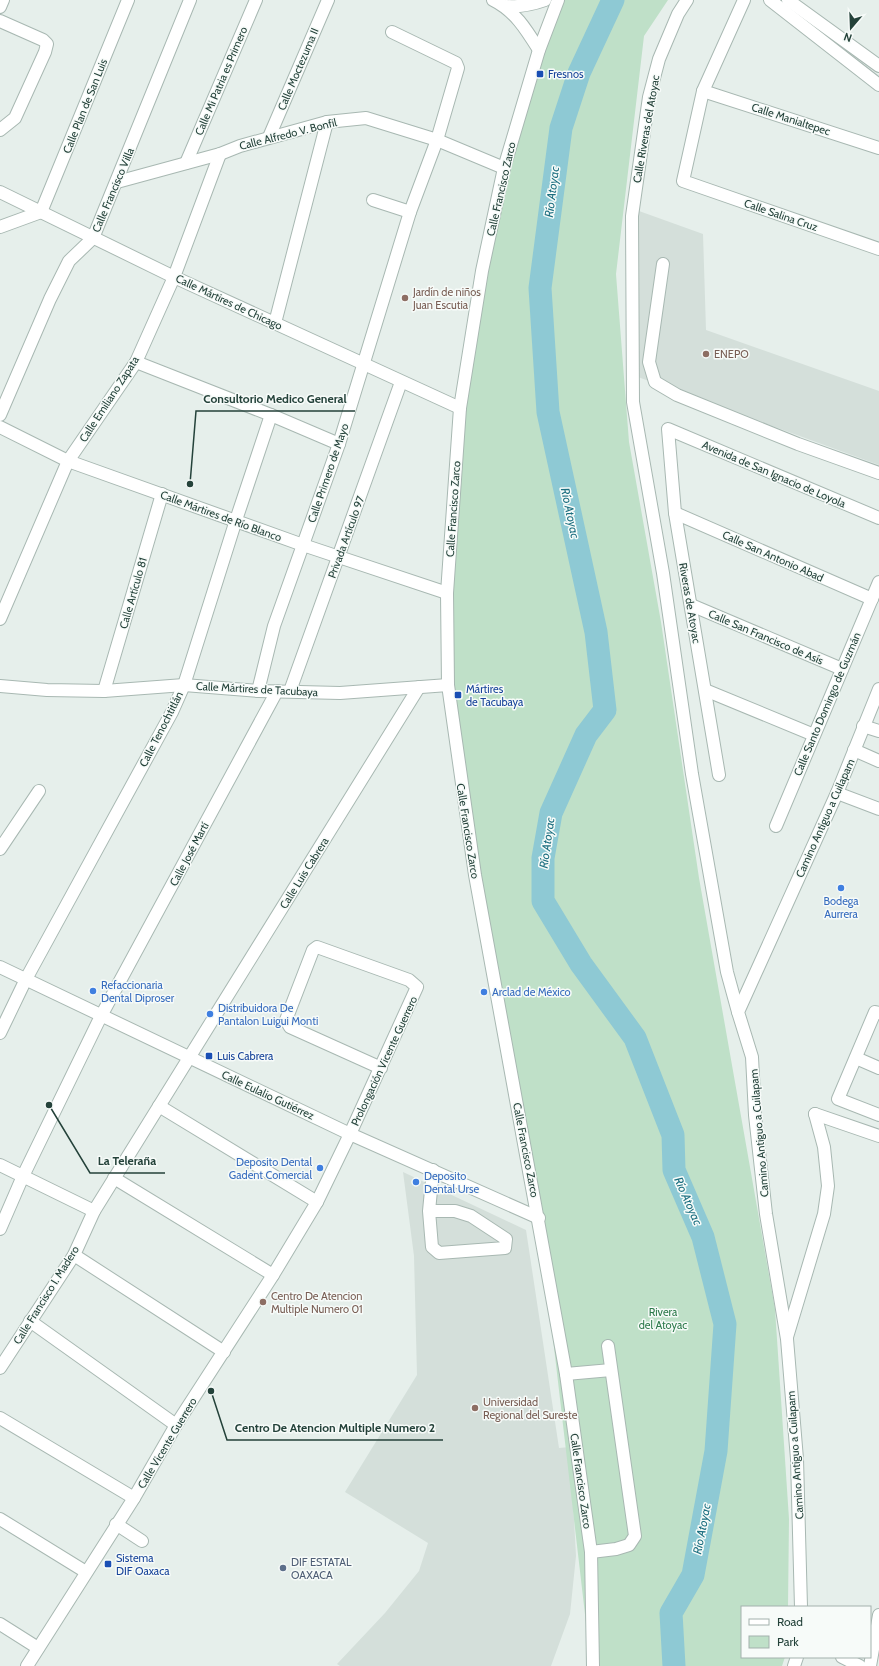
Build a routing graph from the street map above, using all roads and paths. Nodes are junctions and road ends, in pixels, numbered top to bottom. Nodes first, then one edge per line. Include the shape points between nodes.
1 (3, 0) edge
2 (128, 0) edge
3 (190, 0) edge
4 (256, 0) edge
5 (328, 0) edge
6 (493, 0) edge
7 (545, 0) edge
8 (558, 0) edge
9 (687, 0) edge
10 (744, 0) edge
11 (770, 0) edge
12 (788, 0) edge
13 (506, 6) junction
14 (0, 7) edge
15 (0, 21) edge
16 (392, 32) dead end
17 (539, 50) junction
18 (879, 66) edge
19 (879, 85) edge
20 (703, 91) junction
21 (327, 122) junction
22 (0, 130) edge
23 (269, 137) junction
24 (436, 140) junction
25 (879, 148) edge
26 (220, 154) junction
27 (186, 163) junction
28 (504, 168) junction
29 (117, 182) junction
30 (0, 192) edge
31 (372, 200) dead end
32 (41, 212) junction
33 (410, 212) junction
34 (0, 228) edge
35 (93, 238) junction
36 (879, 249) edge
37 (663, 264) dead end
38 (174, 277) junction
39 (275, 323) junction
40 (136, 362) junction
41 (364, 365) junction
42 (402, 382) junction
43 (460, 408) junction
44 (0, 414) edge
45 (271, 415) junction
46 (0, 427) edge
47 (668, 429) joint
48 (339, 444) junction
49 (68, 461) junction
50 (879, 472) edge
51 (162, 494) junction
52 (675, 513) junction
53 (879, 518) edge
54 (236, 520) junction
55 (303, 545) junction
56 (339, 558) junction
57 (879, 582) edge
58 (446, 593) junction
59 (872, 599) junction
60 (691, 605) junction
61 (0, 619) edge
62 (842, 669) junction
63 (184, 685) junction
64 (448, 685) junction
65 (0, 686) edge
66 (419, 687) junction
67 (879, 689) edge
68 (705, 690) junction
69 (104, 691) junction
70 (258, 691) junction
71 (277, 691) junction
72 (290, 691) junction
73 (863, 726) junction
74 (879, 731) edge
75 (814, 735) junction
76 (854, 750) junction
77 (879, 761) edge
78 (719, 775) dead end
79 (39, 791) dead end
80 (837, 793) junction
81 (879, 809) edge
82 (776, 826) dead end
83 (0, 849) edge
84 (0, 967) edge
85 (26, 979) junction
86 (738, 1012) junction
87 (879, 1014) edge
88 (101, 1016) junction
89 (0, 1033) edge
90 (190, 1058) junction
91 (856, 1058) junction
92 (381, 1068) junction
93 (879, 1068) edge
94 (159, 1106) junction
95 (879, 1115) edge
96 (350, 1134) junction
97 (879, 1136) edge
98 (0, 1165) edge
99 (433, 1170) junction
100 (23, 1176) junction
101 (114, 1178) junction
102 (317, 1202) junction
103 (94, 1211) junction
104 (429, 1211) junction
105 (539, 1218) junction
106 (0, 1229) edge
107 (74, 1255) junction
108 (273, 1275) junction
109 (30, 1321) junction
110 (787, 1339) junction
111 (608, 1346) dead end
112 (224, 1352) junction
113 (0, 1366) edge
114 (611, 1370) junction
115 (566, 1374) junction
116 (0, 1418) edge
117 (176, 1426) junction
118 (134, 1498) junction
119 (0, 1519) edge
120 (116, 1524) junction
121 (142, 1541) dead end
122 (591, 1552) junction
123 (86, 1572) junction
124 (802, 1606) edge
125 (879, 1615) edge
126 (0, 1624) edge
127 (38, 1648) junction
128 (844, 1658) edge
129 (27, 1666) edge
130 (593, 1666) edge
131 (860, 1666) edge
132 (870, 1666) edge

1 - 14 street
2 - 32 street, Calle Plan de San Luis
3 - 29 street, Calle Francisco Villa
4 - 27 street, Calle Mi Patria es Primero
5 - 23 street, Calle Moctezuma II
6 - 13 street
7 - 13 street via 527,6
8 - 17 street, Calle Francisco Zarco
9 - 86 street, Calle Riveras del Atoyac via 678,14 659,59 649,97 632,216 633,402 664,580 692,774 727,972
10 - 20 street
11 - 19 street
12 - 18 street
13 - 17 street via 519,19
15 - 22 street via 43,40 46,44 45,52 15,118
16 - 24 street, Calle Primero de Mayo via 456,63 458,68
17 - 28 street, Calle Francisco Zarco
20 - 25 street, Calle Manialtepec
20 - 36 street, Calle Salina Cruz via 683,181
21 - 23 street, Calle Alfredo V. Bonfil
21 - 24 street, Calle Alfredo V. Bonfil via 366,118
21 - 39 street
23 - 26 street, Calle Alfredo V. Bonfil
24 - 28 street, Calle Alfredo V. Bonfil
24 - 33 street, Calle Primero de Mayo
26 - 27 street, Calle Alfredo V. Bonfil
26 - 38 street, Calle Emiliano Zapata
27 - 29 street, Calle Alfredo V. Bonfil
28 - 43 street, Calle Francisco Zarco via 482,271
29 - 35 street, Calle Francisco Villa
30 - 32 street, Calle Mártires de Chicago
31 - 33 street
32 - 34 street
32 - 35 street, Calle Mártires de Chicago
33 - 41 street, Calle Primero de Mayo
35 - 38 street, Calle Mártires de Chicago
35 - 44 street, Calle Francisco Villa via 69,261
37 - 50 street via 649,362 655,382 677,396 798,444
38 - 39 street, Calle Mártires de Chicago
38 - 40 street, Calle Emiliano Zapata
39 - 41 street, Calle Mártires de Chicago
40 - 45 street
40 - 49 street, Calle Emiliano Zapata
41 - 42 street, Calle Mártires de Chicago
41 - 48 street, Calle Primero de Mayo
42 - 43 street, Calle Mártires de Chicago
42 - 56 street, Privada Artículo 97
43 - 58 street, Calle Francisco Zarco
45 - 48 street
45 - 54 street, Calle Tenochtitlán
46 - 49 street, Calle Mártires de Río Blanco
47 - 52 street, Riveras de Atoyac
47 - 53 street, Avenida de San Ignacio de Loyola
48 - 55 street, Calle Primero de Mayo
49 - 51 street, Calle Mártires de Río Blanco
49 - 61 street, Calle Emiliano Zapata
51 - 54 street, Calle Mártires de Río Blanco
51 - 69 street, Calle Artículo 81
52 - 59 street, Calle San Antonio Abad
52 - 60 street, Riveras de Atoyac
54 - 55 street, Calle Mártires de Río Blanco
54 - 63 street, Calle Tenochtitlán
55 - 56 street, Calle Mártires de Río Blanco
55 - 70 street, Calle Primero de Mayo via 274,626
56 - 58 street, Calle Mártires de Río Blanco
56 - 72 street, Privada Artículo 97
57 - 59 street, Calle Santo Domingo de Guzmán
58 - 64 street, Calle Francisco Zarco
59 - 62 street, Calle Santo Domingo de Guzmán
60 - 62 street, Calle San Francisco de Asís
60 - 68 street, Riveras de Atoyac
62 - 75 street, Calle Santo Domingo de Guzmán
63 - 69 street, Calle Mártires de Tacubaya
63 - 70 street, Calle Mártires de Tacubaya
63 - 85 street, Calle Tenochtitlán
64 - 66 street, Calle Mártires de Tacubaya
64 - 105 street, Calle Francisco Zarco via 475,875
65 - 69 street, Calle Mártires de Tacubaya
66 - 72 street, Calle Mártires de Tacubaya via 340,693
66 - 90 street, Calle Luis Cabrera
67 - 73 street, Camino Antiguo a Cuilapam
68 - 75 street
68 - 78 street, Riveras de Atoyac
70 - 71 street, Calle Mártires de Tacubaya
71 - 72 street, Calle Mártires de Tacubaya
71 - 88 street, Calle José Martí
73 - 74 street
73 - 76 street, Camino Antiguo a Cuilapam
75 - 82 street, Calle Santo Domingo de Guzmán
76 - 77 street
76 - 80 street, Camino Antiguo a Cuilapam
79 - 83 street
80 - 81 street
80 - 86 street, Camino Antiguo a Cuilapam
84 - 85 street, Calle Eulalio Gutiérrez
85 - 88 street, Calle Eulalio Gutiérrez
85 - 89 street, Calle Tenochtitlán
86 - 110 street, Camino Antiguo a Cuilapam via 752,1057 755,1114 766,1214
87 - 91 street via 875,1012
88 - 90 street, Calle Eulalio Gutiérrez
88 - 100 street, Calle José Martí
90 - 94 street, Calle Francisco I. Madero
90 - 96 street, Calle Eulalio Gutiérrez
91 - 93 street
91 - 95 street via 838,1099
92 - 92 street, Prolongación Vicente Guerrero via 417,987 409,980 317,947 313,950 286,1020 290,1027
92 - 96 street, Prolongación Vicente Guerrero
94 - 101 street, Calle Francisco I. Madero
94 - 102 street
96 - 99 street, Calle Eulalio Gutiérrez
96 - 102 street, Calle Vicente Guerrero
97 - 110 street via 815,1114 824,1147 828,1186 824,1214
98 - 100 street
99 - 104 street
99 - 105 street, Calle Eulalio Gutiérrez
100 - 103 street
100 - 106 street, Calle José Martí
101 - 103 street, Calle Francisco I. Madero
101 - 108 street
102 - 108 street, Calle Vicente Guerrero
103 - 107 street, Calle Francisco I. Madero
104 - 104 street via 432,1247 440,1253 505,1248 506,1239 471,1216 456,1211
105 - 115 street, Calle Francisco Zarco
107 - 109 street, Calle Francisco I. Madero
107 - 112 street
108 - 112 street, Calle Vicente Guerrero
109 - 113 street, Calle Francisco I. Madero
109 - 117 street
110 - 124 street, Camino Antiguo a Cuilapam via 797,1459
111 - 114 street
112 - 117 street, Calle Vicente Guerrero
114 - 115 street
114 - 122 street via 635,1536 629,1545
115 - 122 street, Calle Francisco Zarco
116 - 118 street
117 - 118 street, Calle Vicente Guerrero
118 - 120 street, Calle Vicente Guerrero
119 - 123 street
120 - 121 street
120 - 123 street, Calle Vicente Guerrero
122 - 130 street, Calle Francisco Zarco
123 - 127 street, Calle Vicente Guerrero
125 - 132 street
126 - 127 street
127 - 129 street, Calle Vicente Guerrero
128 - 131 street

